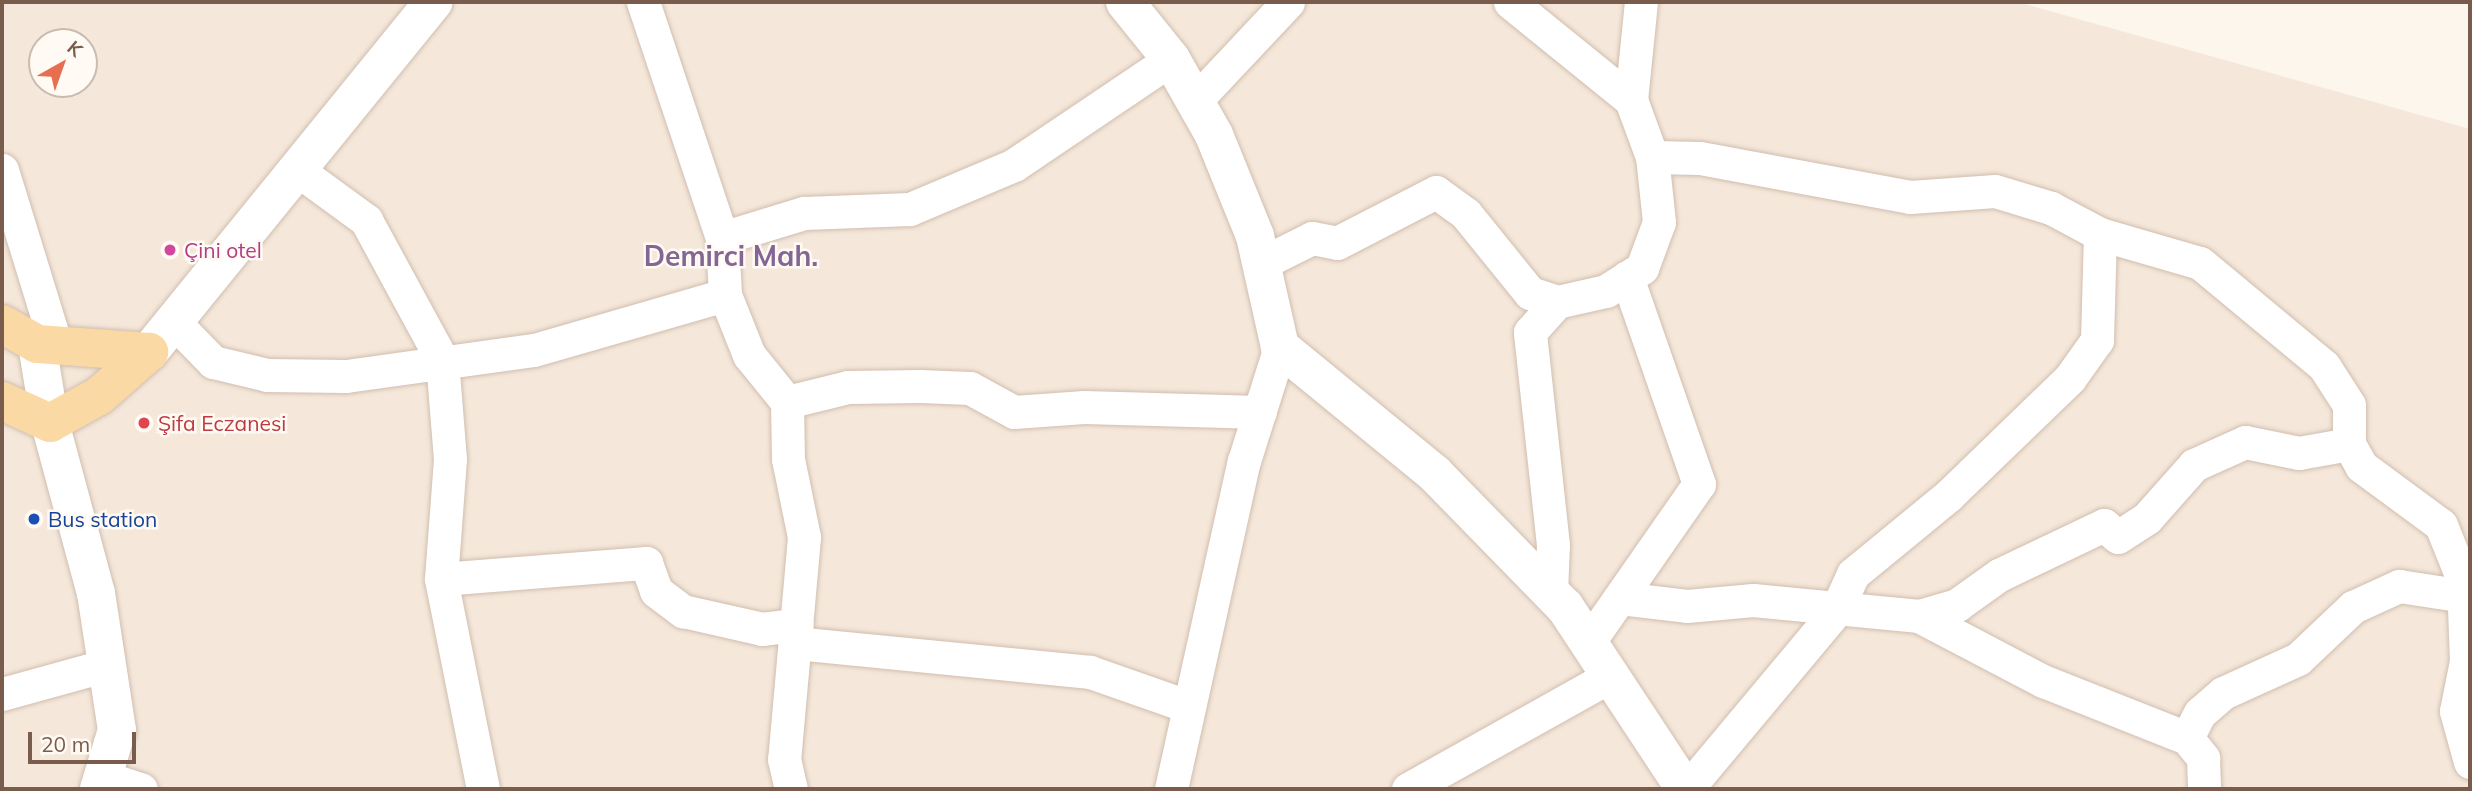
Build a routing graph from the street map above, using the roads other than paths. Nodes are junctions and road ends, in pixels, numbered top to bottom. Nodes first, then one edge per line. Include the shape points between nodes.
1 (433, 2) edge
2 (643, 2) edge
3 (1125, 2) edge
4 (1288, 2) edge
5 (1510, 2) edge
6 (1641, 2) edge
7 (1171, 59) junction
8 (1631, 100) junction
9 (1195, 101) junction
10 (1651, 157) junction
11 (296, 169) junction
12 (2, 170) edge
13 (2100, 234) junction
14 (722, 238) junction
15 (1262, 264) junction
16 (1627, 277) junction
17 (725, 295) junction
18 (1558, 302) junction
19 (174, 322) junction
20 (2, 324) edge
21 (46, 345) junction
22 (1280, 347) junction
23 (149, 352) junction
24 (442, 360) junction
25 (2, 401) edge
26 (787, 402) junction
27 (1260, 412) junction
28 (50, 423) junction
29 (2349, 444) junction
30 (441, 579) junction
31 (1551, 592) junction
32 (2464, 596) junction
33 (1620, 598) junction
34 (1836, 611) junction
35 (1919, 616) junction
36 (796, 634) junction
37 (1588, 643) junction
38 (107, 665) junction
39 (1609, 676) junction
40 (2, 694) edge
41 (1187, 706) junction
42 (2187, 738) junction
43 (2470, 762) edge
44 (101, 783) edge
45 (141, 789) edge
46 (483, 789) edge
47 (791, 789) edge
48 (1171, 789) edge
49 (1408, 789) edge
50 (1686, 789) edge
51 (2204, 789) edge

1 - 11 street
2 - 14 street
3 - 7 street
4 - 9 street
5 - 8 street
6 - 8 street
7 - 9 street
7 - 14 street via 1014,165 910,209 804,213
8 - 10 street
9 - 15 street
10 - 13 street via 1700,158 1910,197 1995,191
10 - 16 street via 1659,222 1642,268
11 - 19 street
11 - 24 street via 366,220 415,299
12 - 21 street
13 - 29 street via 2200,263 2289,332 2324,366 2349,405
13 - 34 street via 2097,340 2045,407 1853,574
14 - 17 street
15 - 18 street via 1312,238 1337,243 1436,192 1466,214 1530,293
15 - 22 street
16 - 18 street via 1606,291
16 - 33 street via 1699,484
17 - 24 street via 534,350
17 - 26 street via 749,355
18 - 31 street via 1530,332 1553,545
19 - 23 street
19 - 24 street via 213,362 267,375 359,375
20 - 21 main road
21 - 23 main road
21 - 28 street
22 - 27 street
22 - 31 street via 1435,474
23 - 28 main road via 99,396
24 - 30 street via 450,459
25 - 28 main road
26 - 27 street via 848,387 920,386 970,388 1014,412 1084,407
26 - 36 street via 788,459 804,537
27 - 41 street via 1213,624
28 - 38 street via 96,593
29 - 32 street via 2361,466 2441,525
29 - 35 street via 2299,453 2245,442 2194,466 2147,518 2118,537 2104,525 2000,575 1957,605
30 - 36 street via 646,563 656,591 683,611
30 - 46 street
31 - 37 street
32 - 42 street via 2399,586 2353,607 2298,659 2223,692 2200,713
32 - 43 street via 2466,661 2456,711
33 - 34 street via 1687,606 1753,600
33 - 37 street
34 - 35 street
34 - 50 street
35 - 42 street via 2043,681
36 - 41 street via 1090,672
36 - 47 street via 784,759
37 - 39 street
38 - 40 street
38 - 44 street via 117,730
39 - 49 street
39 - 50 street
41 - 48 street
42 - 51 street via 2203,758
44 - 45 street

